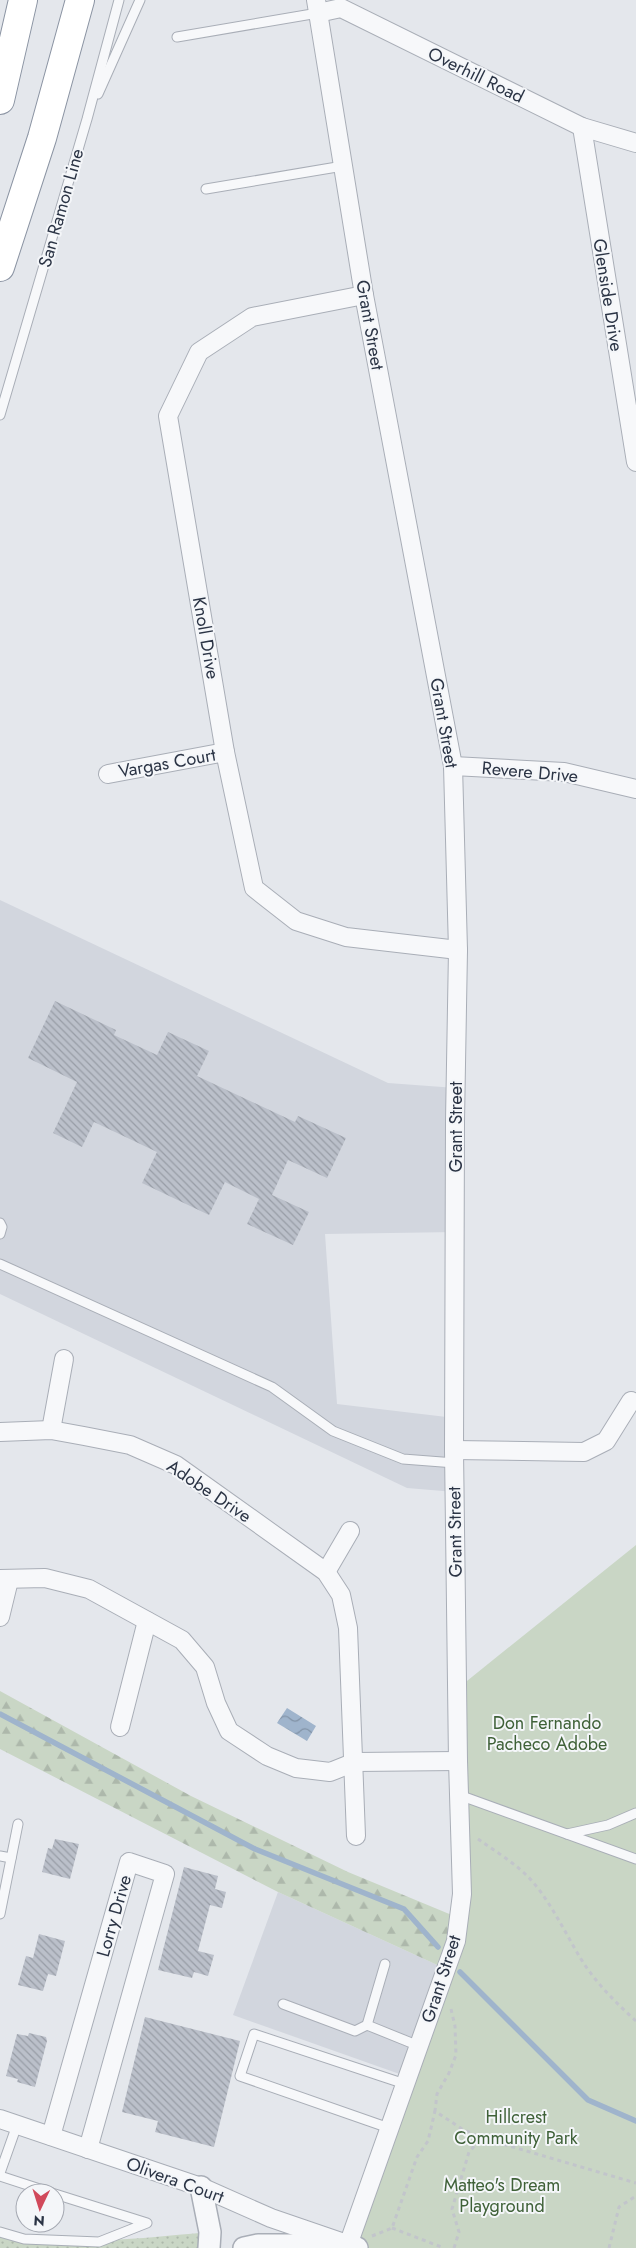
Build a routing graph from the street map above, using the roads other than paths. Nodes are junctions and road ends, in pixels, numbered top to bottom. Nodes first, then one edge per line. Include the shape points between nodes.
1 (23, 0) edge
2 (80, 0) edge
3 (119, 0) edge
4 (140, 0) edge
5 (317, 6) edge
6 (177, 36) dead end
7 (0, 100) edge
8 (87, 119) junction
9 (582, 127) junction
10 (636, 143) edge
11 (343, 166) junction
12 (206, 189) dead end
13 (0, 267) edge
14 (364, 296) junction
15 (0, 415) edge
16 (633, 431) edge
17 (636, 462) edge
18 (225, 752) junction
19 (453, 766) junction
20 (108, 774) dead end
21 (636, 789) edge
22 (458, 950) junction
23 (0, 1223) edge
24 (0, 1234) edge
25 (0, 1264) edge
26 (64, 1359) dead end
27 (631, 1401) dead end
28 (51, 1430) junction
29 (0, 1432) edge
30 (454, 1456) junction
31 (350, 1531) dead end
32 (326, 1572) junction
33 (4, 1579) edge
34 (0, 1617) edge
35 (147, 1622) junction
36 (120, 1727) dead end
37 (458, 1760) junction
38 (354, 1762) junction
39 (459, 1795) junction
40 (636, 1813) edge
41 (18, 1824) dead end
42 (567, 1834) junction
43 (356, 1836) dead end
44 (0, 1856) edge
45 (11, 1858) junction
46 (636, 1859) edge
47 (2, 1889) edge
48 (0, 1914) edge
49 (385, 1964) dead end
50 (282, 2004) dead end
51 (367, 2025) junction
52 (419, 2046) junction
53 (405, 2084) junction
54 (0, 2119) edge
55 (17, 2125) junction
56 (390, 2128) junction
57 (50, 2136) junction
58 (88, 2149) junction
59 (0, 2175) edge
60 (24, 2183) edge
61 (201, 2187) junction
62 (65, 2197) edge
63 (0, 2232) edge
64 (351, 2247) edge
65 (210, 2248) edge
66 (244, 2248) edge

1 - 7 highway
2 - 13 highway via 42,138
3 - 8 lane, San Ramon Line
4 - 8 lane
5 - 6 lane
5 - 9 street, Overhill Road via 341,8
5 - 11 street, Grant Street
8 - 15 lane, San Ramon Line
9 - 10 street, Overhill Road
9 - 16 street, Glenside Drive
11 - 12 lane
11 - 14 street, Grant Street
14 - 18 street, Knoll Drive via 252,317 199,352 168,416
14 - 19 street, Grant Street
16 - 17 street, Glenside Drive
18 - 20 street, Vargas Court
18 - 22 street, Knoll Drive via 254,888 296,920 346,937
19 - 21 street, Revere Drive via 564,772
19 - 22 street, Grant Street
22 - 30 street, Grant Street
23 - 24 lane
25 - 30 lane via 272,1387 333,1431 403,1460
26 - 28 street
27 - 30 street via 606,1441 584,1452
28 - 29 street, Adobe Drive
28 - 32 street, Adobe Drive via 130,1445 176,1465
30 - 37 street, Grant Street
31 - 32 street
32 - 38 street, Adobe Drive via 341,1595 348,1628
33 - 34 street
33 - 35 street via 45,1578 89,1589
35 - 36 street
35 - 38 street via 182,1640 205,1667 229,1731 267,1756 296,1768 330,1772
37 - 38 street
37 - 39 street, Grant Street
38 - 43 street, Adobe Drive
39 - 42 lane
39 - 52 street, Grant Street via 462,1894 456,1941
40 - 42 lane via 608,1825
41 - 45 lane
42 - 46 lane
44 - 45 lane
45 - 47 lane
47 - 48 lane
49 - 51 lane
50 - 51 lane via 355,2031
51 - 52 lane
52 - 53 street, Grant Street
53 - 56 street, Grant Street
53 - 56 lane via 254,2034 240,2076
54 - 55 street, Olivera Court
55 - 57 street, Olivera Court
55 - 59 lane
56 - 64 street, Grant Street
57 - 58 street, Olivera Court
57 - 58 street, Lorry Drive via 129,1862 165,1874
58 - 61 street, Olivera Court
59 - 60 lane
61 - 64 street, Olivera Court via 271,2218
61 - 65 street
62 - 63 lane via 147,2223 99,2242 24,2239
64 - 66 street via 258,2245

